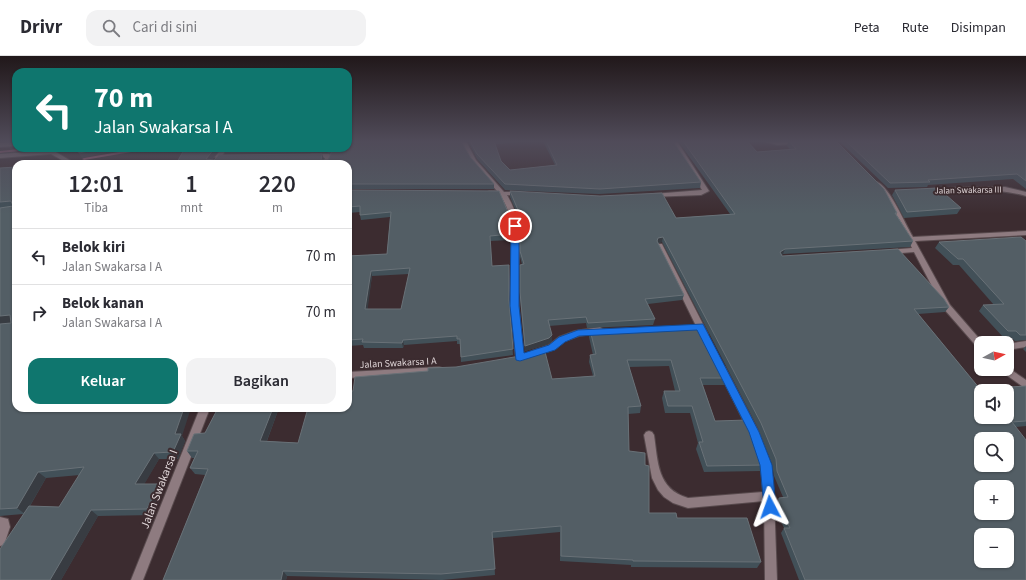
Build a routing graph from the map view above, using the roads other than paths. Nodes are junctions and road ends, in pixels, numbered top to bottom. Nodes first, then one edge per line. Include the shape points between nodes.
1 (478, 165) edge
2 (690, 165) edge
3 (870, 176) edge
4 (924, 191) edge
5 (885, 192) junction
6 (893, 192) edge
7 (478, 193) edge
8 (502, 193) junction
9 (524, 194) edge
10 (1026, 194) edge
11 (646, 196) edge
12 (1026, 233) edge
13 (1013, 234) junction
14 (911, 239) junction
15 (1022, 241) edge
16 (660, 246) edge
17 (916, 250) junction
18 (882, 252) edge
19 (607, 330) edge
20 (974, 338) edge
21 (707, 341) edge
22 (1026, 344) edge
23 (1014, 346) edge
24 (718, 362) edge
25 (450, 370) edge
26 (352, 375) edge
27 (1014, 376) edge
28 (1026, 385) edge
29 (203, 412) edge
30 (649, 435) dead end
31 (769, 496) junction
32 (0, 522) edge
33 (0, 541) edge
34 (137, 580) edge
35 (771, 580) edge

1 - 8 street
2 - 11 street via 706,191
3 - 5 street
4 - 10 street, Jalan Swakarsa III via 1002,189 1017,190
5 - 6 street
5 - 14 street
7 - 8 street
8 - 9 street
8 - 19 street via 509,205 515,226 516,359 552,347 562,339 578,333
12 - 13 street
13 - 14 street
13 - 15 street
14 - 17 street
16 - 21 street via 696,327
17 - 18 street
17 - 20 street via 947,307
22 - 23 street
24 - 31 street via 754,432 766,465
25 - 26 street, Jalan Swakarsa I A
27 - 28 street
29 - 34 street, Jalan Swakarsa I
30 - 31 street via 658,480 668,495 677,501 688,503
31 - 35 street
32 - 33 street via 6,527

